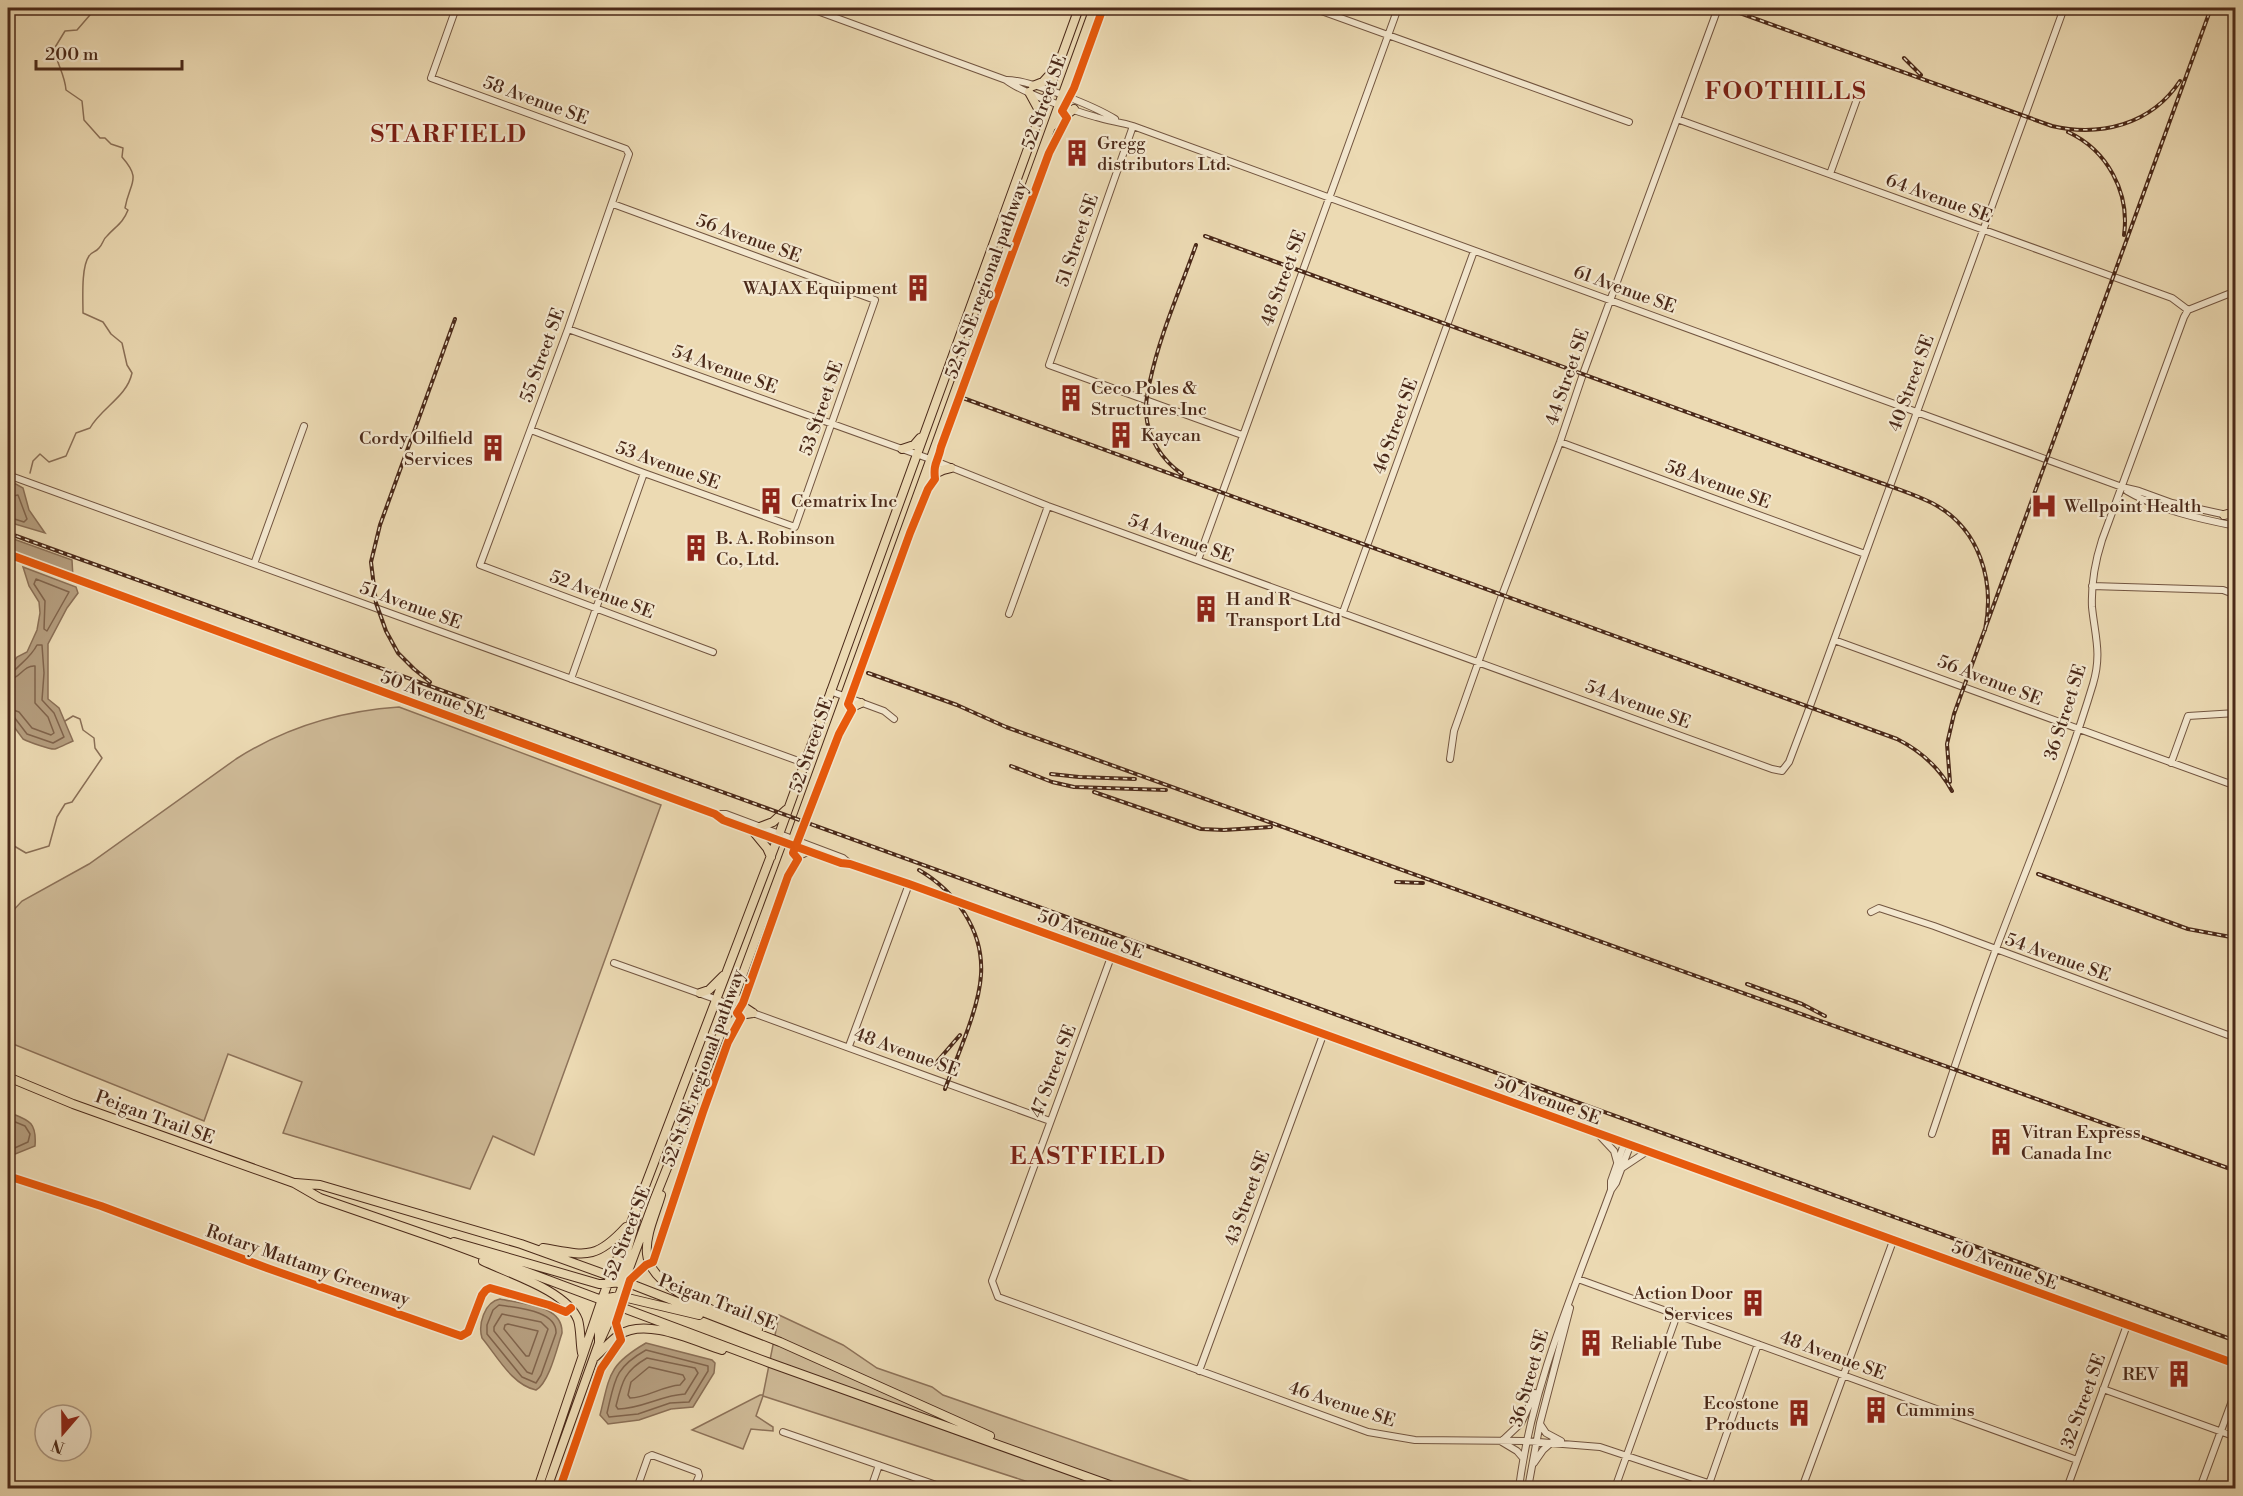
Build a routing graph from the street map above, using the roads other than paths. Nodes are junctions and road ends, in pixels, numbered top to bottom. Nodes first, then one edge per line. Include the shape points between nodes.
1 (456, 8) edge
2 (809, 8) edge
3 (1079, 8) edge
4 (1094, 8) edge
5 (1313, 8) edge
6 (1398, 8) edge
7 (1718, 8) edge
8 (2064, 8) edge
9 (1388, 35) junction
10 (1057, 67) junction
11 (1031, 89) junction
12 (1047, 95) junction
13 (1857, 99) dead end
14 (1061, 100) junction
15 (1074, 109) junction
16 (1041, 114) junction
17 (1677, 119) junction
18 (1118, 121) junction
19 (1629, 122) dead end
20 (1132, 126) junction
21 (1051, 127) junction
22 (629, 154) joint
23 (1830, 174) junction
24 (1329, 198) junction
25 (613, 204) junction
26 (1982, 230) junction
27 (1474, 251) junction
28 (2235, 291) edge
29 (875, 300) joint
30 (1610, 300) junction
31 (2188, 310) junction
32 (568, 329) junction
33 (1917, 412) junction
34 (831, 424) junction
35 (304, 426) dead end
36 (531, 430) junction
37 (923, 435) junction
38 (1242, 435) junction
39 (1560, 442) junction
40 (902, 449) junction
41 (916, 454) junction
42 (930, 459) junction
43 (951, 468) junction
44 (644, 473) junction
45 (8, 475) edge
46 (920, 487) junction
47 (2122, 488) junction
48 (1047, 506) junction
49 (2224, 515) joint
50 (2235, 515) edge
51 (2235, 526) edge
52 (795, 527) joint
53 (8, 554) edge
54 (1865, 554) junction
55 (1198, 560) junction
56 (254, 564) junction
57 (480, 565) joint
58 (2092, 586) junction
59 (2235, 595) edge
60 (597, 608) junction
61 (1343, 612) junction
62 (1009, 614) dead end
63 (1834, 640) junction
64 (713, 652) dead end
65 (1479, 661) junction
66 (570, 679) junction
67 (830, 691) junction
68 (844, 696) junction
69 (861, 703) junction
70 (2235, 713) edge
71 (894, 719) dead end
72 (833, 726) junction
73 (2077, 729) junction
74 (1450, 759) dead end
75 (804, 763) junction
76 (2170, 763) junction
77 (1785, 769) joint
78 (2235, 786) edge
79 (789, 807) junction
80 (757, 829) junction
81 (778, 837) junction
82 (792, 842) junction
83 (808, 851) junction
84 (771, 857) junction
85 (850, 864) junction
86 (780, 874) junction
87 (909, 884) junction
88 (1871, 912) dead end
89 (1996, 950) junction
90 (1111, 957) junction
91 (614, 963) dead end
92 (729, 968) junction
93 (700, 993) junction
94 (735, 996) junction
95 (718, 1000) junction
96 (732, 1005) junction
97 (753, 1013) junction
98 (1323, 1035) junction
99 (719, 1038) junction
100 (2235, 1038) edge
101 (849, 1046) junction
102 (8, 1077) edge
103 (1050, 1121) junction
104 (1598, 1134) junction
105 (1932, 1134) dead end
106 (1627, 1145) junction
107 (1646, 1152) junction
108 (1620, 1165) junction
109 (669, 1166) junction
110 (294, 1183) junction
111 (636, 1209) junction
112 (629, 1224) junction
113 (444, 1241) junction
114 (1893, 1241) junction
115 (521, 1244) junction
116 (464, 1250) junction
117 (1578, 1279) junction
118 (615, 1282) junction
119 (998, 1297) joint
120 (612, 1299) junction
121 (1677, 1315) junction
122 (709, 1316) junction
123 (2127, 1325) junction
124 (780, 1342) junction
125 (1758, 1344) junction
126 (582, 1355) junction
127 (593, 1358) junction
128 (770, 1363) junction
129 (2235, 1364) edge
130 (1199, 1371) junction
131 (1844, 1375) junction
132 (1541, 1382) junction
133 (2103, 1389) junction
134 (2235, 1390) edge
135 (1540, 1423) junction
136 (2220, 1431) junction
137 (783, 1432) dead end
138 (2235, 1437) edge
139 (1501, 1441) junction
140 (1526, 1441) junction
141 (1537, 1442) junction
142 (1552, 1442) junction
143 (1565, 1443) junction
144 (1016, 1451) junction
145 (1628, 1454) junction
146 (1523, 1458) junction
147 (2077, 1460) junction
148 (879, 1465) junction
149 (1532, 1466) junction
150 (1709, 1484) junction
151 (538, 1488) edge
152 (547, 1488) edge
153 (637, 1488) edge
154 (694, 1488) edge
155 (871, 1488) edge
156 (945, 1488) edge
157 (1118, 1488) edge
158 (1519, 1488) edge
159 (1528, 1488) edge
160 (1615, 1488) edge
161 (1723, 1488) edge
162 (1802, 1488) edge
163 (2067, 1488) edge
164 (2200, 1488) edge

1 - 22 street, 58 Avenue SE via 431,78 626,149
2 - 11 street, 61 Avenue SE via 1006,80 1018,80
3 - 10 main road, 52 Street SE
4 - 14 main road, 52 Street SE
5 - 9 street
6 - 9 street, 48 Street SE
7 - 17 street, 44 Street SE
8 - 26 street, 40 Street SE
9 - 19 street
9 - 24 street, 48 Street SE
10 - 11 main road
10 - 12 main road, 52 Street SE
11 - 12 street, 61 Avenue SE
11 - 16 main road
12 - 14 street, 61 Avenue SE
12 - 16 main road, 52 Street SE
13 - 23 street
14 - 15 street, 61 Avenue SE
14 - 18 street, 61 Avenue SE via 1102,111
14 - 21 main road, 52 Street SE
15 - 18 street, 61 Avenue SE
15 - 21 main road
16 - 37 main road, 52 Street SE
17 - 23 street, 64 Avenue SE
17 - 30 street, 44 Street SE
18 - 20 street, 61 Avenue SE
20 - 24 street, 61 Avenue SE
20 - 38 street, 51 Street SE via 1049,365
21 - 42 main road, 52 Street SE
22 - 25 street, 55 Street SE
23 - 26 street, 64 Avenue SE
24 - 27 street, 61 Avenue SE
24 - 38 street, 48 Street SE
25 - 29 street, 56 Avenue SE
25 - 32 street, 55 Street SE
26 - 31 street, 64 Avenue SE via 2172,298
26 - 33 street, 40 Street SE
27 - 30 street, 61 Avenue SE
27 - 61 street, 46 Street SE
28 - 31 street
29 - 34 street, 53 Street SE
30 - 33 street, 61 Avenue SE
30 - 39 street, 44 Street SE
31 - 47 street, 36 Street SE
32 - 34 street, 54 Avenue SE
32 - 36 street, 55 Street SE
33 - 47 street, 61 Avenue SE
33 - 54 street, 40 Street SE
34 - 40 street, 54 Avenue SE
34 - 52 street, 53 Street SE
35 - 56 street
36 - 44 street, 53 Avenue SE
36 - 57 street, 55 Street SE
37 - 40 main road via 914,445
37 - 41 main road, 52 Street SE
38 - 55 street, 48 Street SE
39 - 54 street, 58 Avenue SE
39 - 65 street, 44 Street SE
40 - 41 street, 54 Avenue SE
41 - 42 street, 54 Avenue SE
41 - 67 main road, 52 Street SE
42 - 43 street, 54 Avenue SE
42 - 46 main road, 52 Street SE
43 - 46 main road via 934,473
43 - 48 street, 54 Avenue SE
44 - 52 street, 53 Avenue SE
44 - 60 street
45 - 56 street, 51 Avenue SE
46 - 68 main road, 52 Street SE
47 - 49 street, 61 Avenue SE
47 - 51 street, 61 Avenue SE via 2181,513
47 - 58 street, 36 Street SE via 2095,561
48 - 55 street, 54 Avenue SE
48 - 62 street
49 - 50 main road
53 - 80 street, 50 Avenue SE via 715,814 726,814
54 - 63 street, 40 Street SE
55 - 61 street, 54 Avenue SE
56 - 66 street, 51 Avenue SE
57 - 60 street, 52 Avenue SE
58 - 59 street via 2223,590
58 - 73 street, 36 Street SE via 2098,656 2094,682
60 - 64 street, 52 Avenue SE
60 - 66 street
61 - 65 street, 54 Avenue SE
63 - 73 street, 56 Avenue SE
63 - 77 street, 40 Street SE
65 - 74 street, 44 Street SE via 1454,731
65 - 77 street, 54 Avenue SE via 1772,769
66 - 75 street, 51 Avenue SE
67 - 68 street
67 - 75 main road, 52 Street SE
68 - 69 street
68 - 72 main road, 52 Street SE
69 - 71 street
69 - 72 main road via 850,708
70 - 76 street via 2188,716
72 - 82 main road, 52 Street SE
73 - 76 street, 56 Avenue SE
73 - 89 street, 36 Street SE
75 - 79 main road, 52 Street SE
76 - 78 street, 56 Avenue SE
79 - 80 main road via 777,820
79 - 81 main road, 52 Street SE
80 - 81 street, 50 Avenue SE
80 - 84 main road
81 - 82 street, 50 Avenue SE
81 - 84 main road, 52 Street SE
82 - 83 street, 50 Avenue SE
82 - 85 street, 50 Avenue SE via 843,858
82 - 86 main road, 52 Street SE
83 - 85 street, 50 Avenue SE
83 - 86 main road via 796,856
84 - 92 main road, 52 Street SE
85 - 87 street, 50 Avenue SE
86 - 94 main road, 52 Street SE
87 - 90 street, 50 Avenue SE
87 - 101 street
88 - 89 street, 54 Avenue SE via 1879,908
89 - 100 street, 54 Avenue SE
89 - 105 street, 36 Street SE
90 - 98 street, 50 Avenue SE
90 - 103 street, 47 Street SE
91 - 93 street
92 - 93 main road via 719,982
92 - 95 main road, 52 Street SE
93 - 95 street
94 - 96 main road, 52 Street SE
94 - 97 main road
95 - 96 street
95 - 111 main road, 52 Street SE
96 - 99 main road, 52 Street SE
97 - 99 main road via 739,1015
97 - 101 street, 48 Avenue SE
98 - 104 street, 50 Avenue SE
98 - 130 street, 43 Street SE
99 - 109 main road, 52 Street SE
101 - 103 street, 48 Avenue SE
102 - 110 main road, Peigan Trail SE
103 - 119 street, 47 Street SE via 992,1281
104 - 106 street, 50 Avenue SE
104 - 108 street via 1614,1151
106 - 107 street, 50 Avenue SE
106 - 108 street, 36 Street SE
107 - 108 street
107 - 114 street, 50 Avenue SE
108 - 117 street, 36 Street SE
109 - 118 main road, 52 Street SE
109 - 124 main road via 647,1247 655,1275 680,1294
110 - 113 main road, Peigan Trail SE via 320,1198
110 - 115 main road, Peigan Trail SE via 320,1185
111 - 112 main road, 52 Street SE
111 - 118 main road via 637,1217
112 - 115 main road via 605,1248 592,1253
112 - 118 main road, 52 Street SE
113 - 116 main road, Peigan Trail SE
113 - 118 main road via 464,1243 599,1284
114 - 123 street, 50 Avenue SE
114 - 131 street
115 - 118 main road, Peigan Trail SE
116 - 120 main road, Peigan Trail SE
116 - 126 main road via 560,1297 578,1320
117 - 121 street, 48 Avenue SE
117 - 132 street, 36 Street SE
117 - 135 street, 36 Street SE
118 - 120 main road, 52 Street SE
118 - 120 main road, 52 Street SE
118 - 122 main road, Peigan Trail SE
119 - 130 street, 46 Avenue SE
120 - 122 main road
120 - 126 main road, 52 Street SE
120 - 127 main road via 599,1329
120 - 128 main road, Peigan Trail SE
121 - 125 street, 48 Avenue SE
121 - 145 street
122 - 124 main road, Peigan Trail SE
123 - 129 street, 50 Avenue SE
123 - 133 street, 32 Street SE
124 - 144 main road, Peigan Trail SE
125 - 131 street, 48 Avenue SE
125 - 150 street
126 - 151 main road, 52 Street SE
127 - 128 main road via 622,1333 651,1328
127 - 152 main road
128 - 144 main road, Peigan Trail SE
130 - 139 street, 46 Avenue SE via 1368,1432 1415,1440
131 - 147 street, 48 Avenue SE
131 - 162 street
132 - 139 street via 1521,1423
132 - 140 street, 36 Street SE
133 - 136 street
133 - 147 street, 32 Street SE
134 - 136 street
135 - 141 street, 36 Street SE
135 - 143 street via 1546,1434
136 - 138 street
136 - 164 street
137 - 148 street
139 - 140 street, 46 Avenue SE
139 - 146 street
140 - 141 street, 46 Avenue SE
140 - 146 street, 36 Street SE
141 - 142 street, 46 Avenue SE
141 - 149 street, 36 Street SE
142 - 143 street, 46 Avenue SE
142 - 149 street
143 - 145 street, 46 Avenue SE via 1600,1446
144 - 157 main road, Peigan Trail SE
145 - 150 street, 46 Avenue SE
145 - 160 street
146 - 158 street, 36 Street SE
147 - 163 street, 32 Street SE
148 - 155 street
148 - 156 street
149 - 159 street, 36 Street SE
150 - 161 street, 46 Avenue SE
153 - 154 street via 652,1455 698,1472

